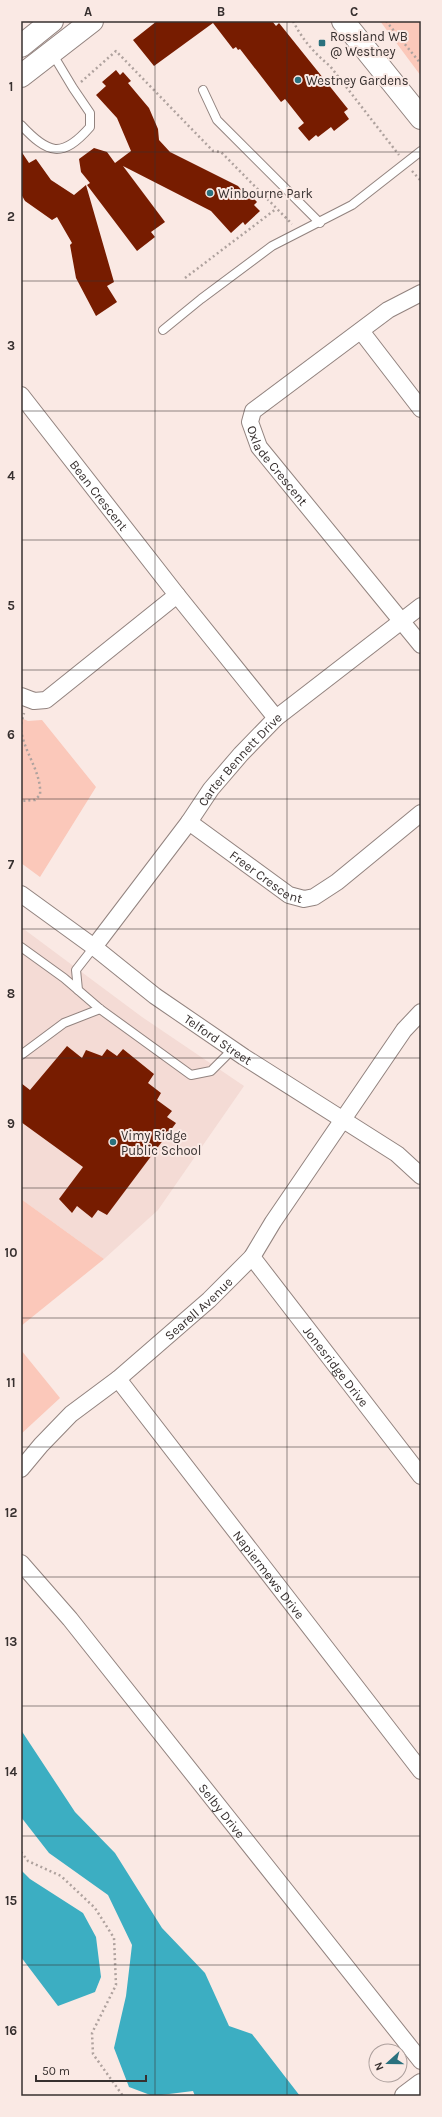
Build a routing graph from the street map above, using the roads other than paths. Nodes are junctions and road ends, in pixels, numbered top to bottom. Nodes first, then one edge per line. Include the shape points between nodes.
1 (52, 21) edge
2 (92, 21) edge
3 (343, 21) edge
4 (21, 46) edge
5 (52, 52) junction
6 (21, 76) edge
7 (203, 90) dead end
8 (421, 118) edge
9 (21, 125) edge
10 (421, 150) edge
11 (320, 223) junction
12 (421, 293) edge
13 (163, 330) dead end
14 (361, 331) junction
15 (21, 395) edge
16 (421, 409) edge
17 (177, 595) junction
18 (421, 606) edge
19 (402, 620) junction
20 (421, 645) edge
21 (21, 696) edge
22 (276, 718) junction
23 (421, 813) edge
24 (189, 822) junction
25 (21, 894) edge
26 (21, 947) edge
27 (94, 947) junction
28 (78, 990) junction
29 (100, 1009) junction
30 (421, 1012) edge
31 (233, 1050) junction
32 (21, 1055) edge
33 (344, 1119) junction
34 (421, 1176) edge
35 (252, 1257) junction
36 (118, 1379) junction
37 (21, 1469) edge
38 (421, 1476) edge
39 (21, 1563) edge
40 (421, 1770) edge
41 (421, 2061) edge
42 (421, 2084) edge
43 (405, 2096) edge

1 - 4 main road
2 - 5 main road
3 - 8 main road
5 - 6 main road
5 - 9 lane via 90,113 90,127 71,145 56,150 43,146
7 - 11 lane via 217,120
10 - 11 lane via 352,205
11 - 13 lane via 272,246
12 - 14 street, Oxlade Crescent via 388,310
14 - 16 street
14 - 19 street, Oxlade Crescent via 253,411 250,422 259,447
15 - 17 street, Bean Crescent
17 - 21 street via 46,700 34,701
17 - 22 street, Bean Crescent
18 - 19 street, Carter Bennett Drive
19 - 20 street
19 - 22 street, Carter Bennett Drive
22 - 24 street, Carter Bennett Drive via 241,754
23 - 24 street, Freer Crescent via 337,882 314,897 304,899 289,895
24 - 27 street, Carter Bennett Drive
25 - 27 street, Telford Street
26 - 28 lane
27 - 28 lane via 76,970
27 - 31 street, Telford Street via 155,996
28 - 29 lane
29 - 31 lane via 191,1076 211,1071
29 - 32 lane via 64,1023
30 - 33 street, Searell Avenue via 404,1030
31 - 33 street, Telford Street
33 - 34 street, Telford Street via 397,1154
33 - 35 street, Searell Avenue
35 - 36 street, Searell Avenue via 209,1300
35 - 38 street, Jonesridge Drive
36 - 37 street, Searell Avenue via 71,1414
36 - 40 street, Napiermews Drive
39 - 41 street, Selby Drive via 75,1625
42 - 43 street

